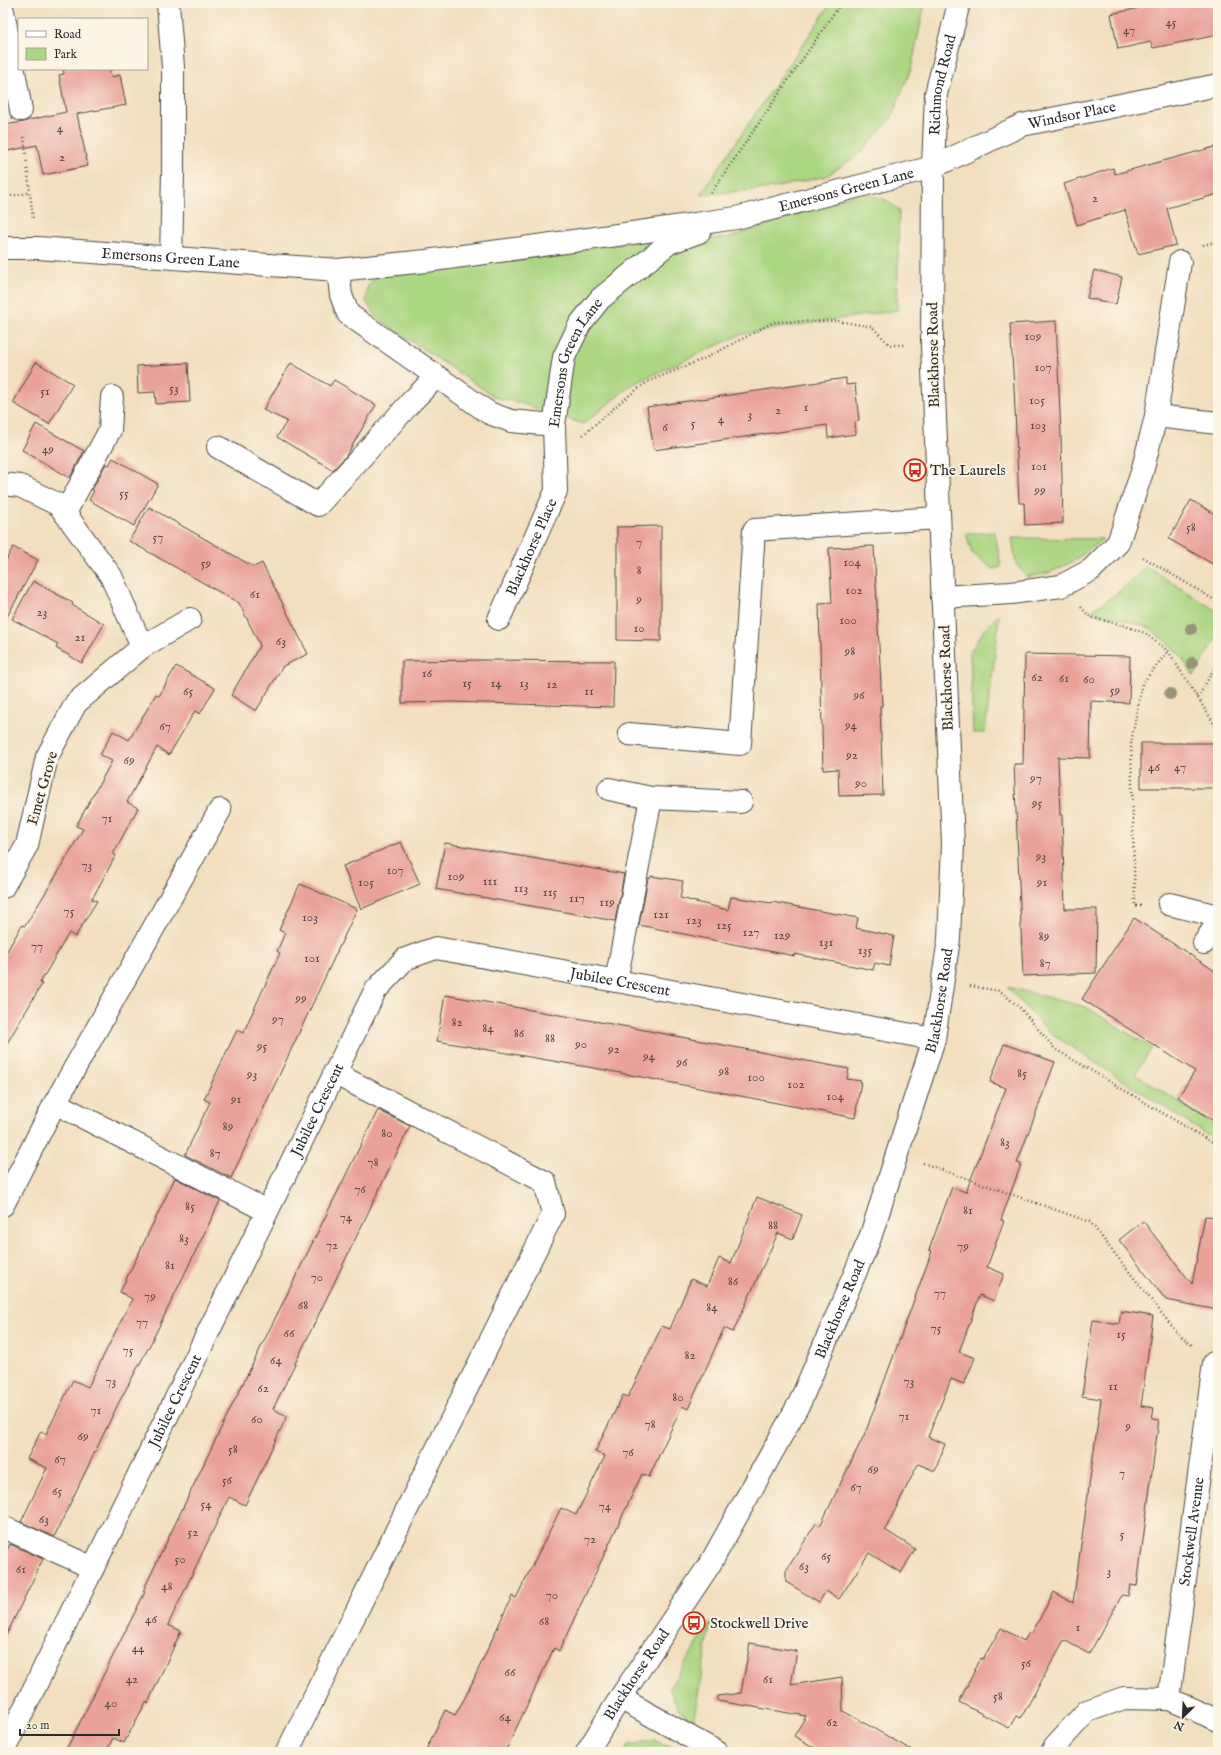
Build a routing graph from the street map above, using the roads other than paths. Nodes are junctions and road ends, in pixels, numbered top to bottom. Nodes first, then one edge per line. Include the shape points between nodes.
1 (168, 3) edge
2 (959, 3) edge
3 (3, 11) edge
4 (7, 61) edge
5 (1218, 85) edge
6 (21, 110) road end
7 (933, 167) junction
8 (736, 218) junction
9 (3, 248) edge
10 (171, 257) junction
11 (1180, 262) dead end
12 (338, 270) junction
13 (436, 376) junction
14 (112, 397) dead end
15 (1156, 416) junction
16 (1218, 423) edge
17 (554, 425) junction
18 (218, 448) dead end
19 (3, 484) edge
20 (65, 512) junction
21 (938, 518) junction
22 (942, 597) junction
23 (499, 619) dead end
24 (190, 620) dead end
25 (142, 647) junction
26 (629, 734) dead end
27 (610, 789) dead end
28 (651, 798) junction
29 (741, 802) dead end
30 (220, 810) dead end
31 (3, 887) edge
32 (1169, 904) road end
33 (1218, 916) edge
34 (1218, 922) edge
35 (1204, 943) dead end
36 (616, 981) junction
37 (934, 1039) junction
38 (334, 1073) junction
39 (55, 1103) junction
40 (3, 1206) edge
41 (267, 1212) junction
42 (1214, 1363) road end
43 (3, 1527) edge
44 (93, 1568) junction
45 (620, 1698) junction
46 (1169, 1699) junction
47 (1218, 1720) edge
48 (3, 1752) edge
49 (287, 1752) edge
50 (587, 1752) edge
51 (716, 1752) edge
52 (1052, 1752) edge

1 - 10 street via 173,67
2 - 7 street, Richmond Road via 936,94
3 - 4 street
4 - 6 street
5 - 7 street, Windsor Place via 1022,125
7 - 8 street, Emersons Green Lane
7 - 21 street, Blackhorse Road via 932,346
8 - 12 street, Emersons Green Lane via 426,261
8 - 17 street, Emersons Green Lane via 669,244 600,299 580,324 564,357
9 - 10 street, Emersons Green Lane
10 - 12 street, Emersons Green Lane
11 - 15 street
12 - 13 street, Emersons Green Lane via 341,295 348,314
13 - 17 street, Emersons Green Lane via 489,413 511,421
13 - 18 street via 318,505
14 - 20 street via 110,430
15 - 16 street
15 - 22 street via 1142,472 1118,542 1091,570 1062,586
17 - 23 street, Blackhorse Place via 556,491
19 - 20 street via 20,486 59,505
20 - 25 street via 111,576
21 - 22 street, Blackhorse Road
21 - 26 street via 754,530 740,744
22 - 37 street, Blackhorse Road via 953,844 949,939
24 - 25 street, Emet Grove
25 - 31 street, Emet Grove via 76,703 47,757 27,845
27 - 28 street
28 - 29 street
28 - 36 street
30 - 39 street
32 - 33 street
34 - 35 street
36 - 37 street, Jubilee Crescent
36 - 38 street, Jubilee Crescent via 436,948 405,959 375,991
37 - 45 street, Blackhorse Road via 870,1238 800,1402 710,1564
38 - 41 street, Jubilee Crescent
38 - 49 street via 545,1182 553,1214
39 - 40 street
39 - 41 street
41 - 44 street, Jubilee Crescent
42 - 46 street, Stockwell Avenue
43 - 44 street
44 - 48 street, Jubilee Crescent
45 - 50 street, Blackhorse Road
45 - 51 street
46 - 47 street
46 - 52 street via 1124,1698 1087,1711

